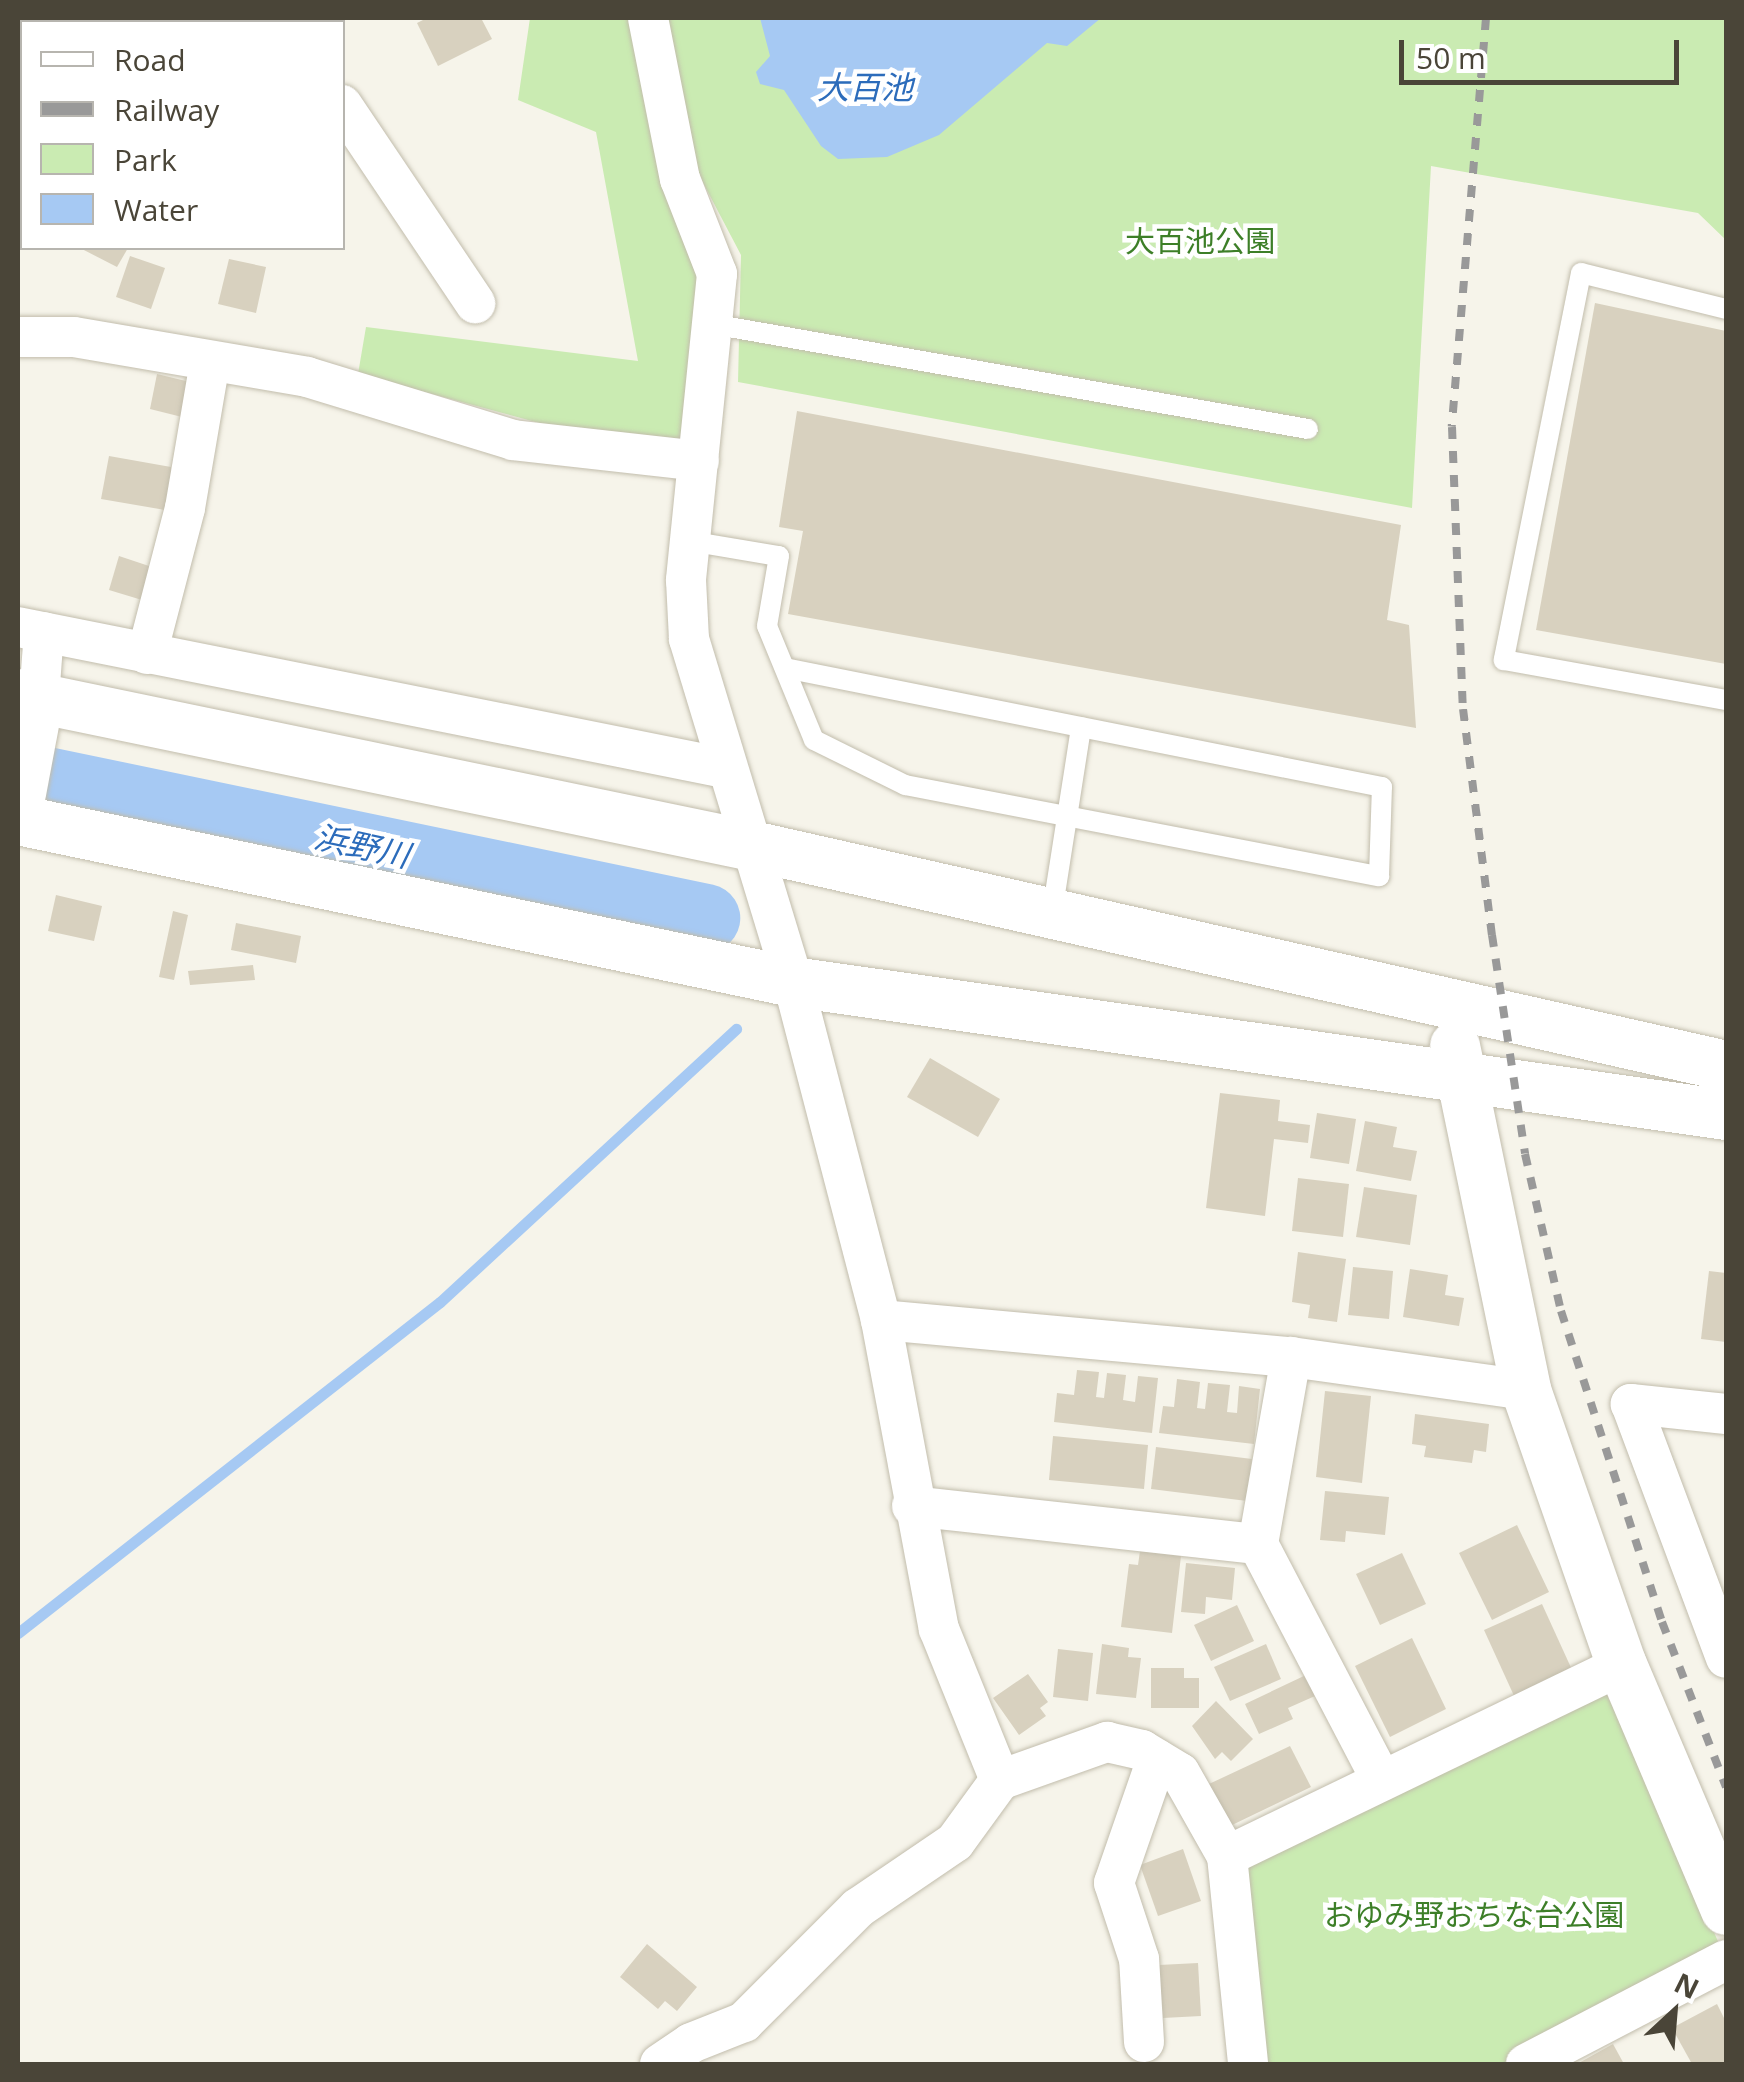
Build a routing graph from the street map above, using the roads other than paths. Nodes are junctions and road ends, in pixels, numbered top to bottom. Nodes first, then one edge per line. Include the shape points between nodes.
1 (648, 18) edge
2 (345, 109) edge
3 (475, 302) dead end
4 (1726, 309) edge
5 (712, 324) junction
6 (18, 337) edge
7 (210, 362) junction
8 (1308, 429) dead end
9 (699, 461) junction
10 (689, 540) junction
11 (31, 629) edge
12 (146, 654) junction
13 (785, 668) junction
14 (28, 696) edge
15 (1726, 700) edge
16 (1081, 727) junction
17 (725, 768) junction
18 (18, 809) edge
19 (1067, 816) junction
20 (18, 820) edge
21 (748, 845) junction
22 (1052, 913) junction
23 (793, 982) junction
24 (1450, 1007) junction
25 (1726, 1066) edge
26 (1460, 1078) junction
27 (1726, 1115) edge
28 (882, 1320) junction
29 (1291, 1357) junction
30 (1526, 1390) junction
31 (1726, 1414) edge
32 (912, 1506) junction
33 (1258, 1544) junction
34 (1726, 1658) edge
35 (1622, 1665) junction
36 (1157, 1759) junction
37 (1000, 1780) junction
38 (1382, 1781) junction
39 (1227, 1856) junction
40 (1726, 1910) edge
41 (1726, 1960) edge
42 (1144, 2042) dead end
43 (660, 2064) edge
44 (1248, 2064) edge
45 (1526, 2064) edge

1 - 5 street via 680,179 717,274
2 - 3 street
4 - 15 lane via 1581,273 1504,660
5 - 8 lane
5 - 9 street
6 - 7 street via 74,337
7 - 9 street via 307,377 514,440
7 - 12 street via 185,508
9 - 10 street
10 - 13 lane via 779,556 767,626
10 - 17 street via 689,639
11 - 12 street
11 - 14 street
12 - 17 street
13 - 16 lane
13 - 19 lane via 814,740 905,785
14 - 18 street
14 - 21 street
16 - 19 lane
16 - 19 lane via 1382,787 1379,876
17 - 21 street
19 - 22 lane
20 - 23 street
21 - 22 street
21 - 23 street
22 - 24 street
23 - 26 street
23 - 28 street
24 - 25 street
24 - 26 street
26 - 27 street
26 - 30 street
28 - 29 street
28 - 32 street
29 - 30 street
29 - 33 street
30 - 35 street
31 - 34 street via 1631,1404
32 - 33 street
32 - 37 street via 938,1629
33 - 38 street
35 - 38 street
35 - 40 street
36 - 37 street via 1107,1742
36 - 39 street via 1180,1773
36 - 42 street via 1114,1883 1138,1959
37 - 43 street via 955,1842 858,1908 744,2022
38 - 39 street
39 - 44 street
41 - 45 street

